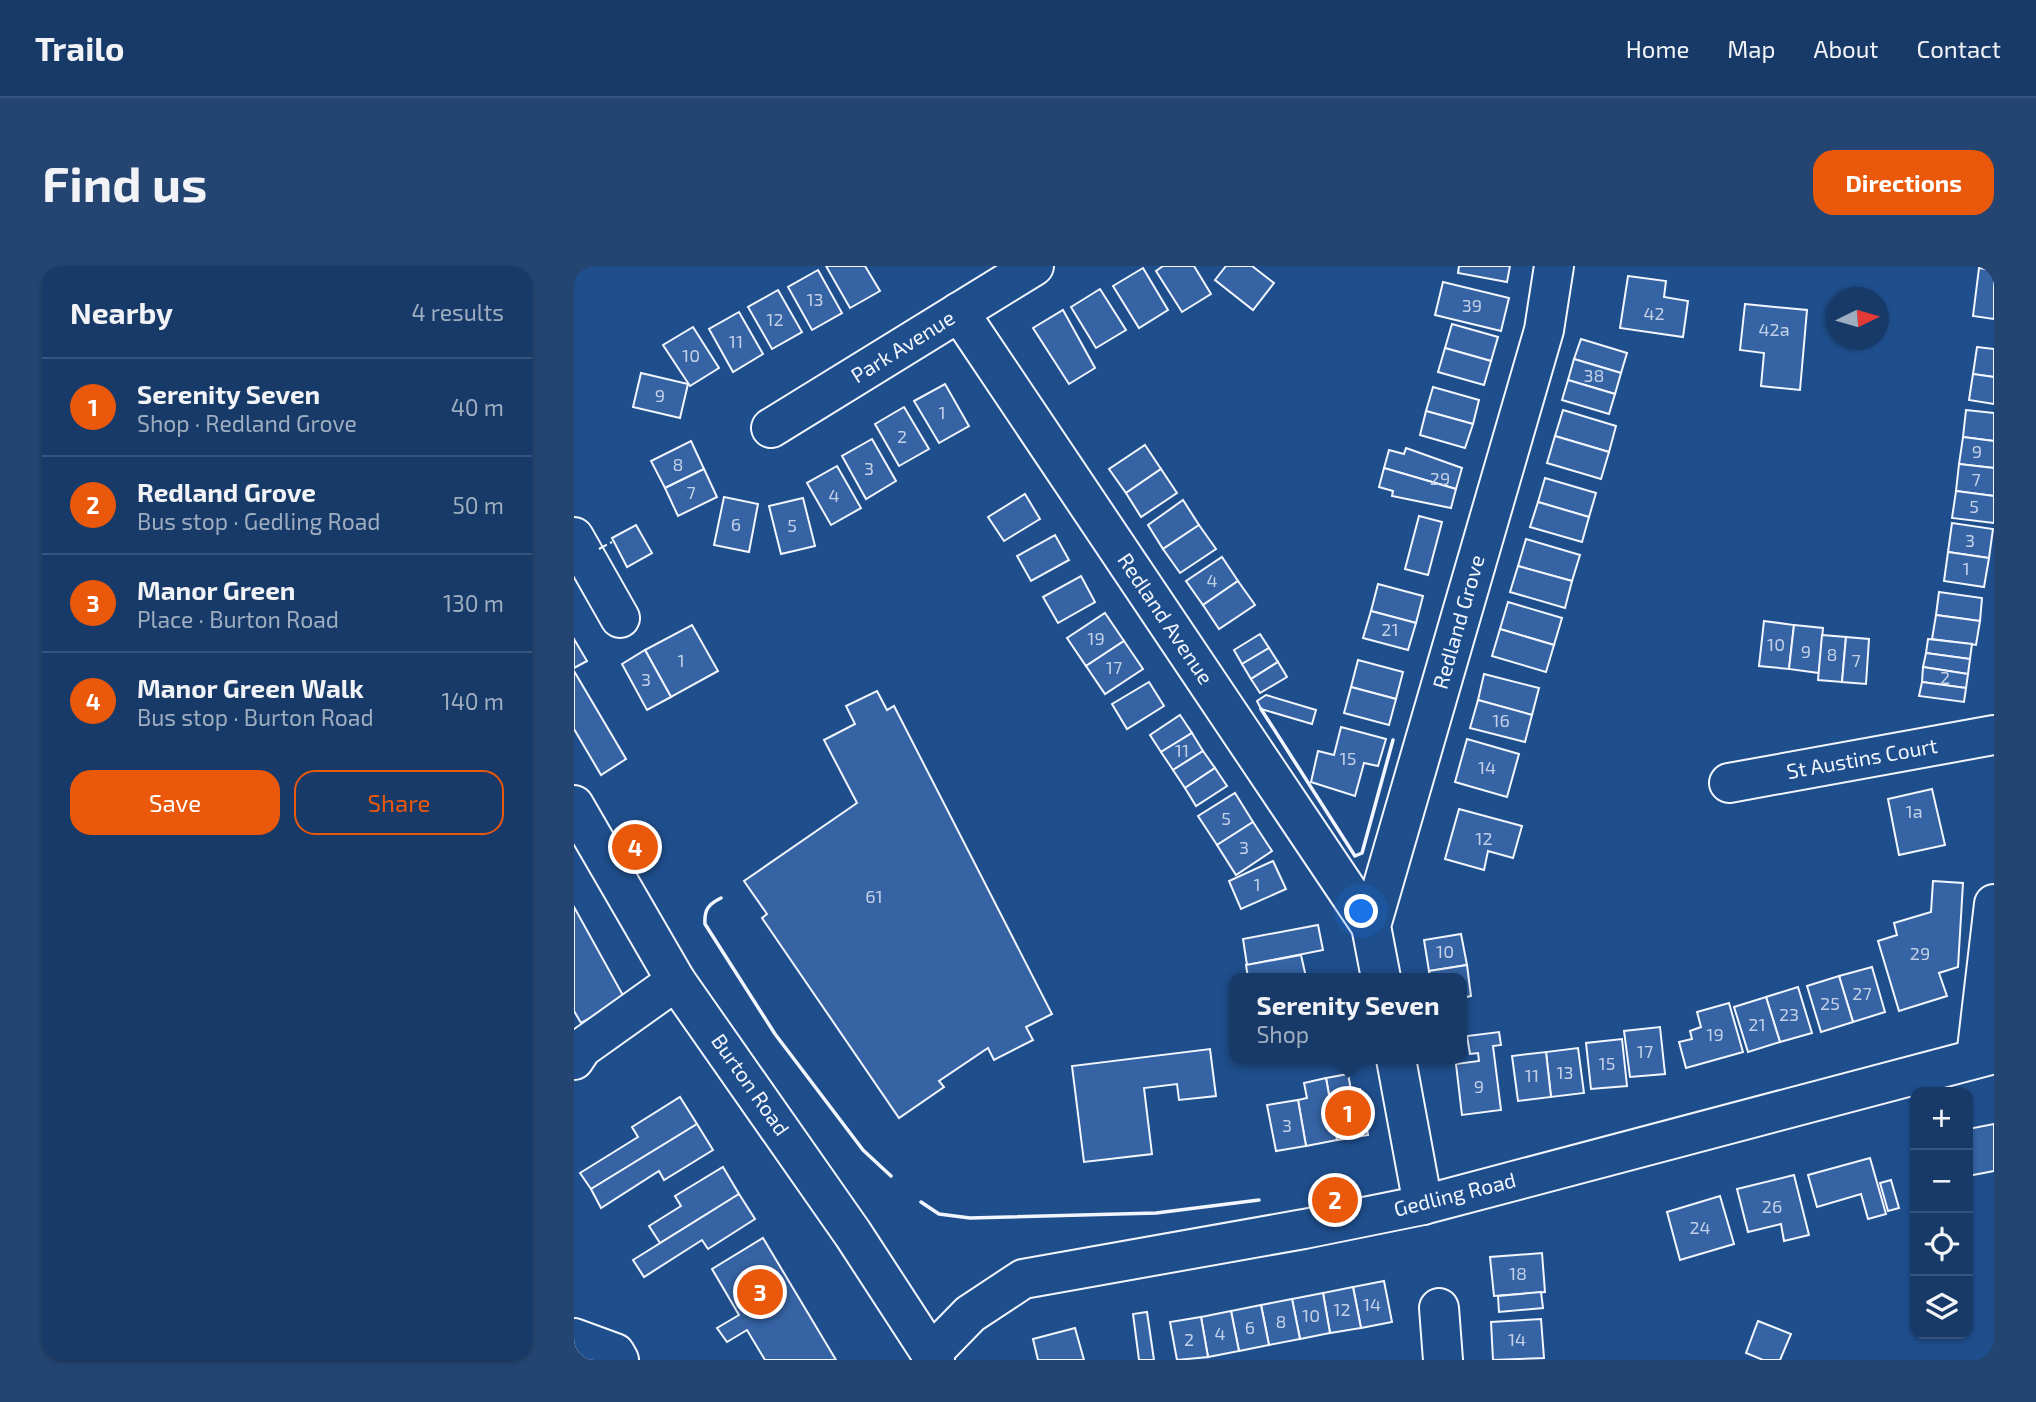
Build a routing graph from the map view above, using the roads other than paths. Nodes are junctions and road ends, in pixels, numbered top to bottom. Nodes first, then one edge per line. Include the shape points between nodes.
1 (1034, 266) edge
2 (1554, 266) edge
3 (959, 312) junction
4 (772, 428) dead end
5 (574, 537) edge
6 (620, 618) dead end
7 (1994, 734) edge
8 (1729, 783) dead end
9 (574, 805) edge
10 (1994, 904) edge
11 (1371, 926) junction
12 (1380, 973) edge
13 (676, 981) junction
14 (1985, 1056) edge
15 (574, 1060) edge
16 (1397, 1064) edge
17 (1423, 1205) junction
18 (1439, 1308) dead end
19 (574, 1338) edge
20 (933, 1358) edge
21 (619, 1360) edge
22 (1443, 1360) edge

1 - 3 street, Park Avenue
2 - 11 street, Redland Grove via 1544,330
3 - 4 street, Park Avenue
3 - 11 street, Redland Avenue
5 - 6 street
7 - 8 street, St Austins Court
9 - 13 street, Burton Road
10 - 14 street
11 - 12 street, Redland Grove
13 - 15 street via 582,1048
13 - 20 street, Burton Road
14 - 17 street, Gedling Road
16 - 17 street
17 - 20 street, Gedling Road via 1023,1279 970,1314
18 - 22 street
19 - 21 street via 615,1353

